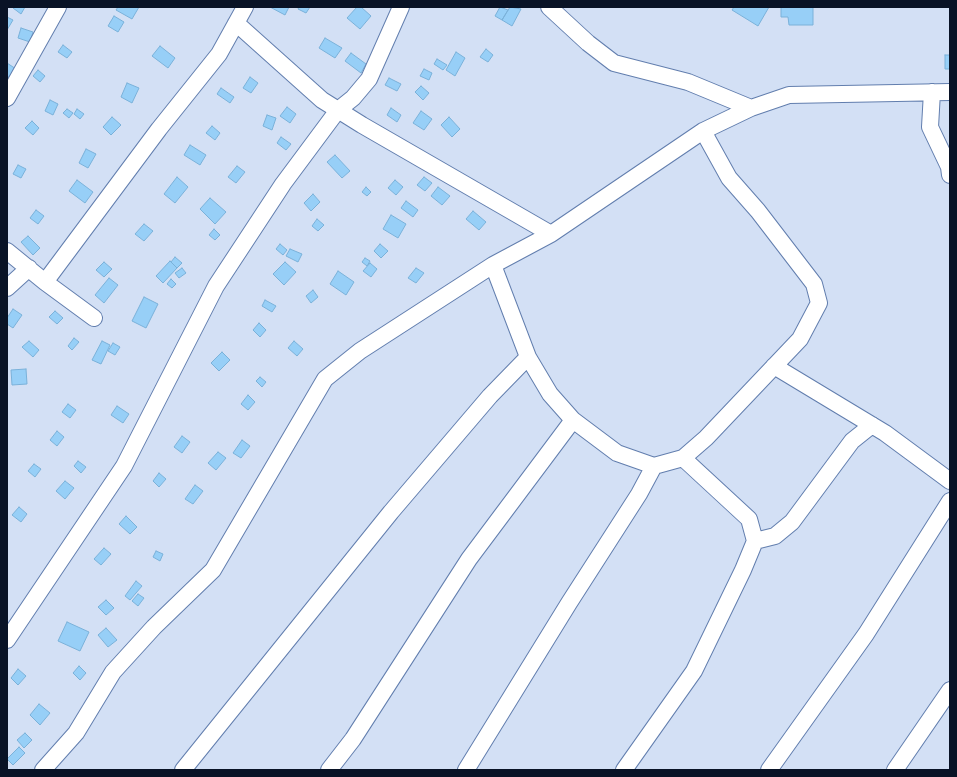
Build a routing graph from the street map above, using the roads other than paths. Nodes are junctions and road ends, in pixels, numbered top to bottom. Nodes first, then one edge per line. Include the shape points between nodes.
1 (58, 7) edge
2 (246, 7) edge
3 (401, 7) edge
4 (549, 7) edge
5 (236, 23) junction
6 (932, 92) junction
7 (950, 92) edge
8 (7, 98) edge
9 (751, 108) junction
10 (338, 110) junction
11 (703, 131) junction
12 (950, 175) edge
13 (551, 234) junction
14 (7, 251) edge
15 (493, 265) junction
16 (29, 268) junction
17 (45, 282) junction
18 (7, 288) edge
19 (94, 318) dead end
20 (528, 357) junction
21 (774, 366) junction
22 (573, 420) junction
23 (872, 425) junction
24 (683, 458) junction
25 (654, 466) junction
26 (950, 481) edge
27 (950, 501) edge
28 (755, 541) junction
29 (7, 640) edge
30 (950, 690) edge
31 (43, 770) edge
32 (183, 770) edge
33 (329, 770) edge
34 (466, 770) edge
35 (624, 770) edge
36 (769, 770) edge
37 (895, 770) edge

1 - 8 street
2 - 5 street
3 - 10 street via 369,79 353,98
4 - 9 street via 588,43 614,62 688,82
5 - 10 street via 322,100
5 - 17 street via 219,54 159,129
6 - 7 street
6 - 9 street via 789,95
6 - 12 street via 930,127 949,167
9 - 11 street
10 - 13 street
10 - 29 street via 283,184 216,286 124,466
11 - 13 street
11 - 21 street via 729,178 814,284 819,303 800,339
13 - 15 street
14 - 16 street
15 - 20 street
15 - 31 street via 360,351 325,379 213,570 154,626 113,672 76,733
16 - 17 street
16 - 18 street
17 - 19 street
20 - 22 street via 550,394
20 - 32 street via 490,396 391,512
21 - 23 street
21 - 24 street via 706,438
22 - 25 street via 617,452
22 - 33 street via 469,559 353,739
23 - 26 street
23 - 28 street via 852,441 792,522 775,536
24 - 25 street
24 - 28 street via 749,519
25 - 34 street
27 - 36 street via 866,634
28 - 35 street via 694,671
30 - 37 street

